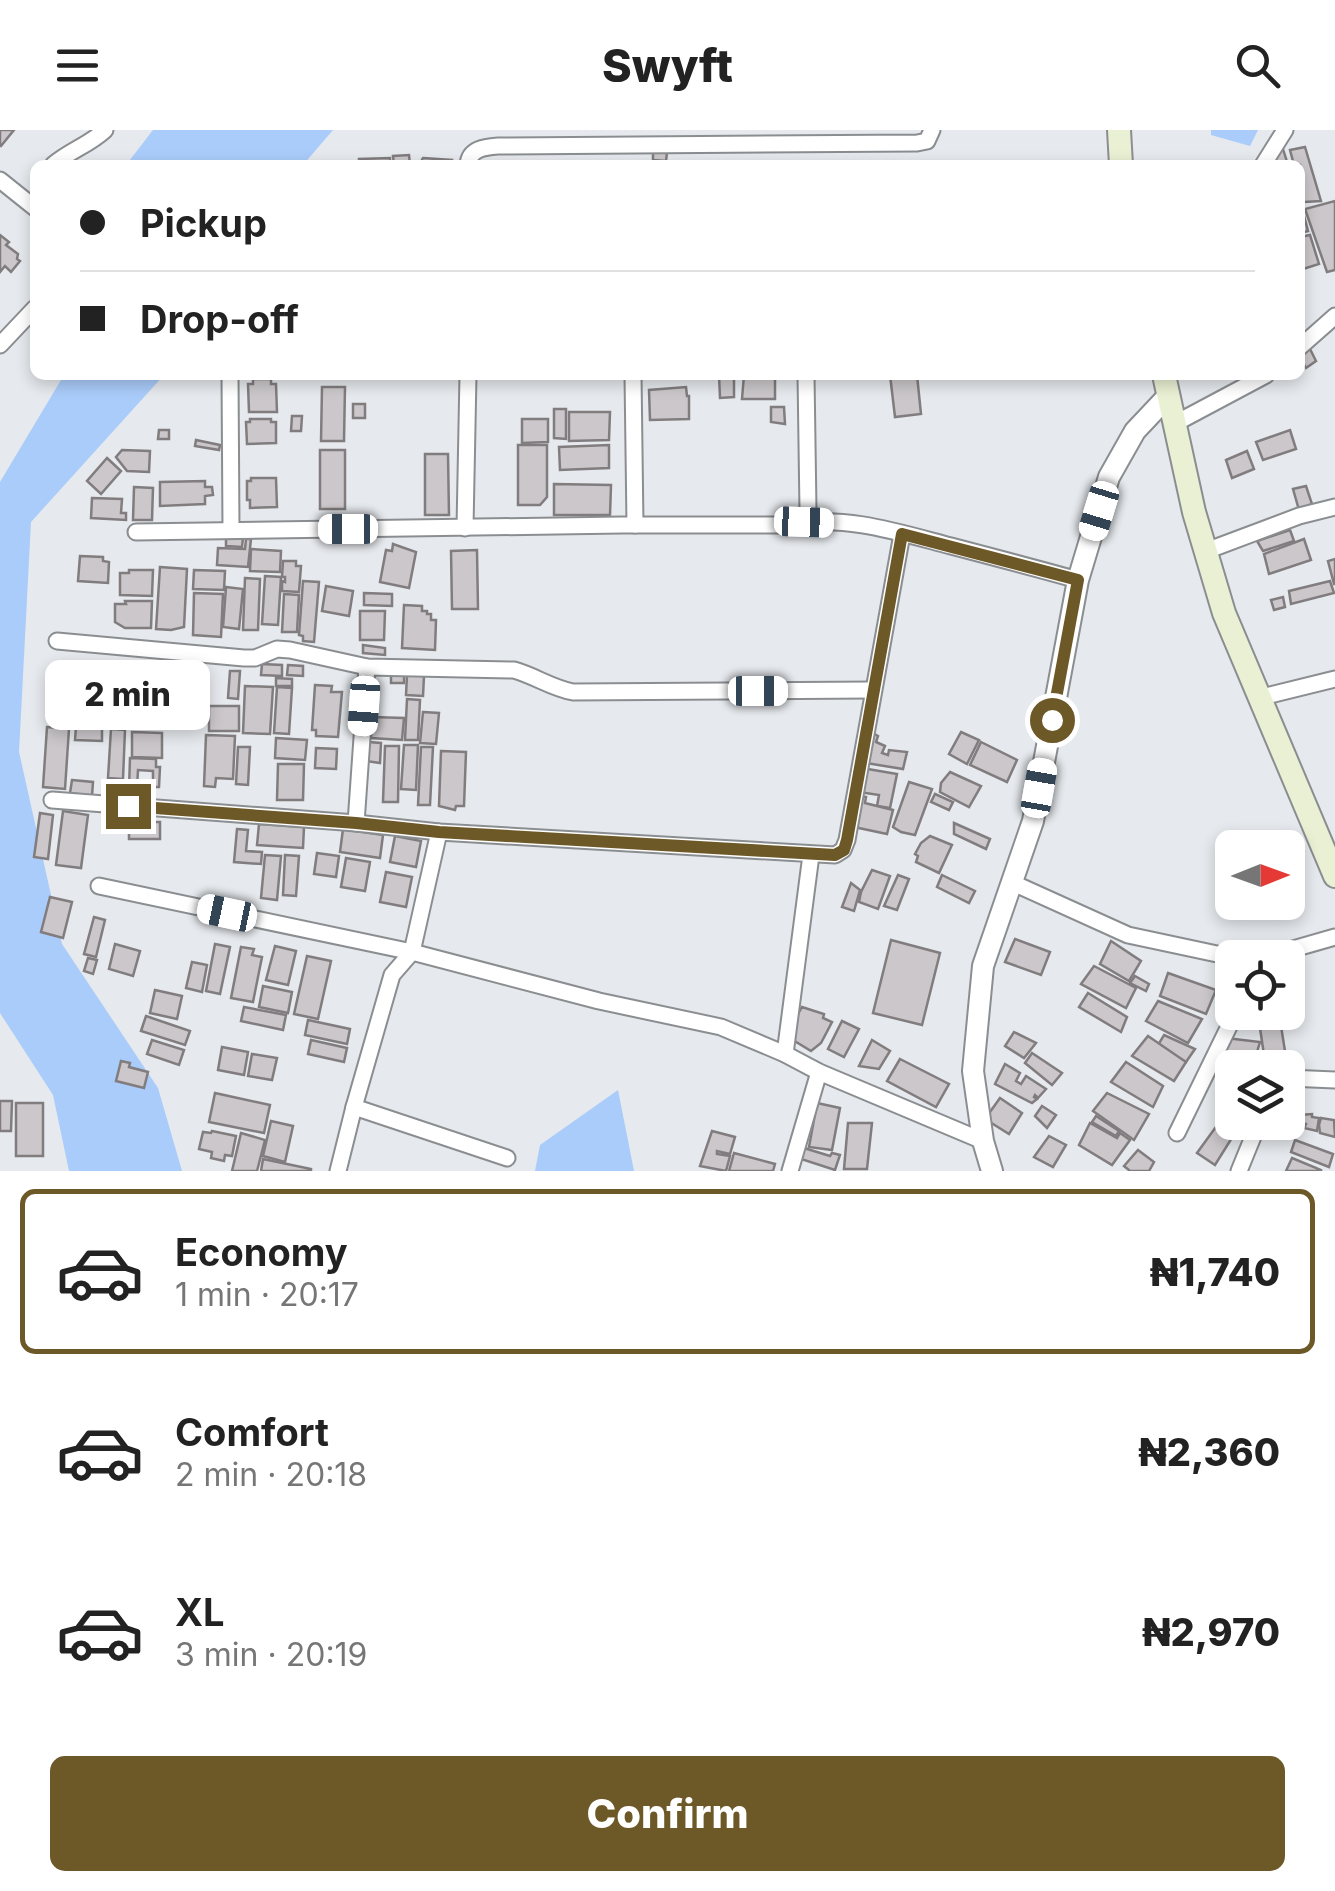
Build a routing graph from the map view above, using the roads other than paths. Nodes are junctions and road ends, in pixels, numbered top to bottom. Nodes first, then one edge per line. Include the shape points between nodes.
1 (104, 130) edge
2 (932, 130) edge
3 (1120, 130) edge
4 (1285, 130) edge
5 (663, 138) edge
6 (803, 145) junction
7 (629, 146) junction
8 (59, 160) edge
9 (468, 160) edge
10 (629, 160) edge
11 (803, 160) edge
12 (1121, 160) edge
13 (1267, 160) edge
14 (0, 180) edge
15 (30, 198) edge
16 (30, 313) edge
17 (1335, 316) edge
18 (1305, 337) edge
19 (0, 345) edge
20 (230, 380) edge
21 (468, 380) edge
22 (632, 380) edge
23 (806, 380) edge
24 (1257, 380) edge
25 (1166, 385) edge
26 (1174, 424) junction
27 (1335, 507) edge
28 (804, 522) junction
29 (635, 525) junction
30 (465, 528) junction
31 (231, 529) junction
32 (136, 532) dead end
33 (902, 534) junction
34 (1206, 552) junction
35 (1078, 580) junction
36 (58, 641) dead end
37 (367, 667) junction
38 (1335, 679) edge
39 (872, 690) junction
40 (1258, 698) junction
41 (52, 800) dead end
42 (356, 823) junction
43 (439, 832) junction
44 (1328, 844) edge
45 (811, 855) junction
46 (1335, 876) edge
47 (1013, 883) junction
48 (99, 886) dead end
49 (1335, 937) edge
50 (1305, 946) edge
51 (412, 952) junction
52 (1215, 954) edge
53 (1227, 1030) edge
54 (785, 1054) junction
55 (819, 1072) junction
56 (1305, 1079) edge
57 (1335, 1080) edge
58 (354, 1107) junction
59 (1177, 1132) dead end
60 (982, 1140) junction
61 (1251, 1140) edge
62 (507, 1158) dead end
63 (338, 1171) edge
64 (790, 1171) edge
65 (992, 1171) edge
66 (1239, 1171) edge

1 - 8 street
2 - 6 street via 927,141 917,143
3 - 12 main road
4 - 13 street
5 - 6 street
5 - 7 street
6 - 11 street
7 - 9 street via 488,147
7 - 10 street
14 - 15 street
16 - 19 street
17 - 18 street
20 - 31 street
21 - 30 street
22 - 29 street
23 - 28 street
24 - 26 street
25 - 26 main road
25 - 35 street via 1110,477
26 - 34 main road
27 - 34 street
28 - 29 street
28 - 33 street
29 - 30 street
30 - 31 street
31 - 32 street
33 - 35 street
33 - 39 street
34 - 40 main road
35 - 47 street via 1033,822
36 - 37 street via 244,658 290,650
37 - 39 street via 514,670 574,692
37 - 42 street
38 - 40 street
39 - 45 street via 844,850
40 - 44 main road
41 - 42 street
42 - 43 street
43 - 45 street
43 - 51 street
44 - 46 main road
45 - 54 street
47 - 52 street via 1128,936
47 - 60 street via 983,966 973,1071
48 - 51 street
49 - 50 street
51 - 54 street via 721,1027
51 - 58 street via 392,974
53 - 59 street
54 - 55 street
55 - 60 street
55 - 64 street
56 - 57 street
58 - 62 street
58 - 63 street
60 - 65 street
61 - 66 street

